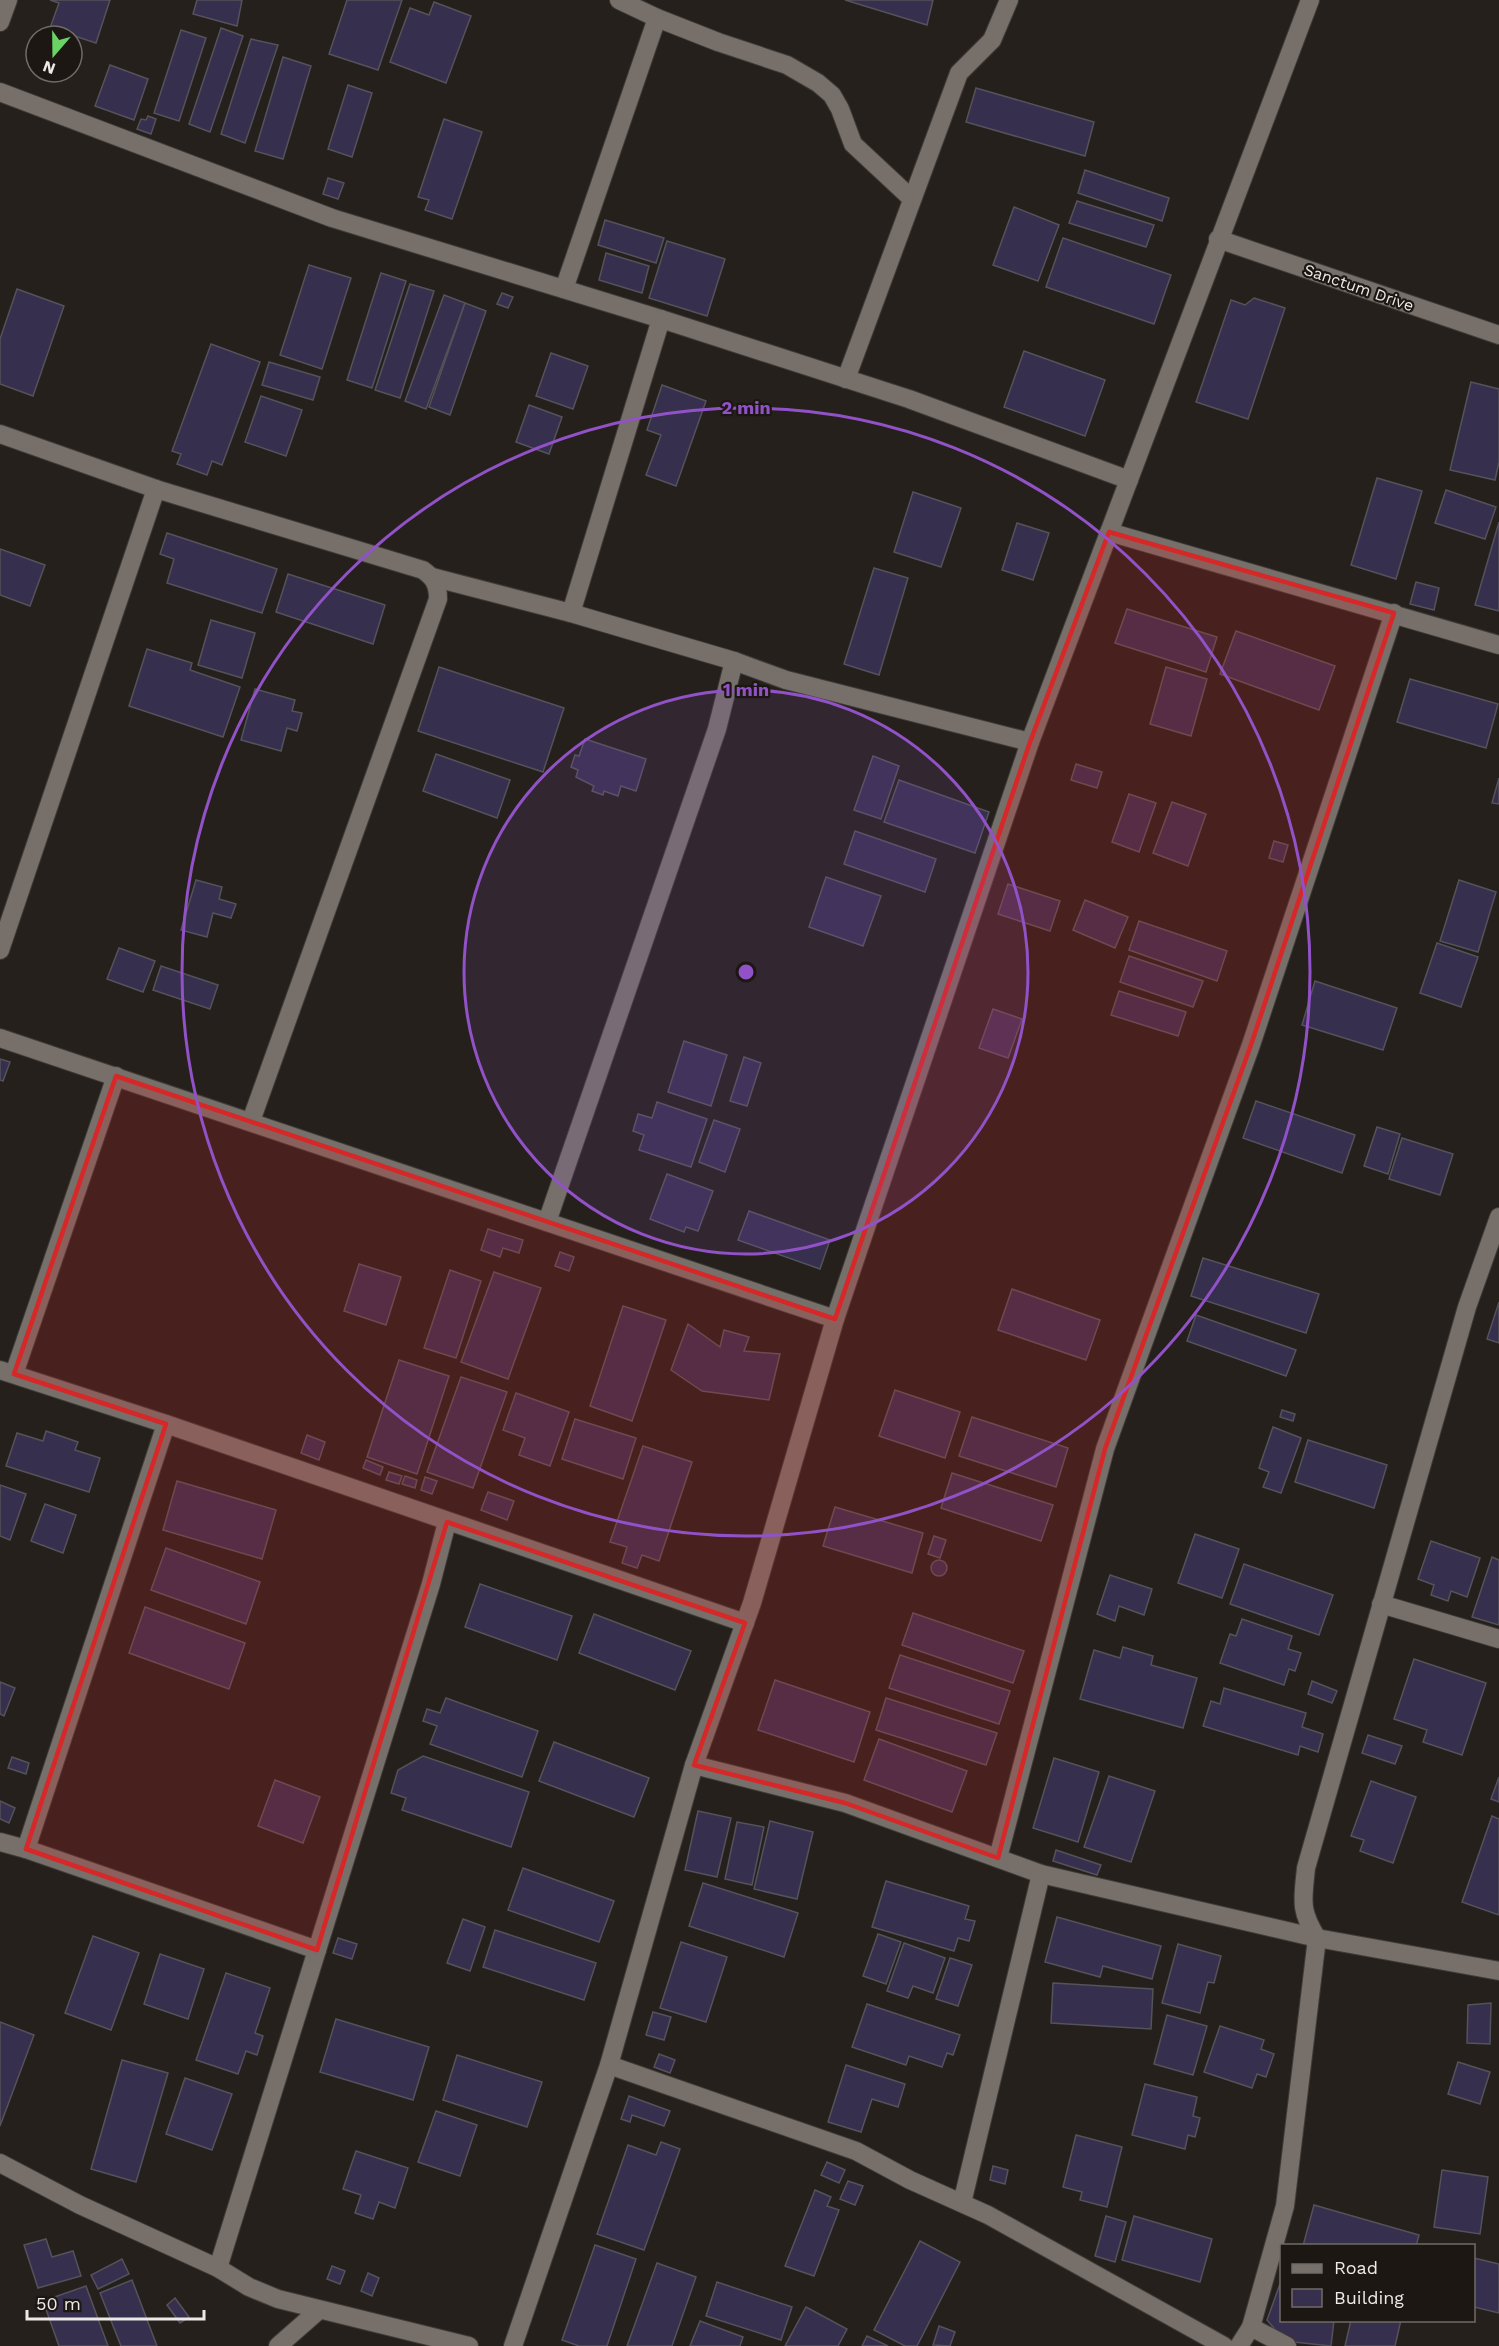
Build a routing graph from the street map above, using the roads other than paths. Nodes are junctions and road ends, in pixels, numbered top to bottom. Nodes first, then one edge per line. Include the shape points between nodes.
1 (8, 0) edge
2 (619, 0) edge
3 (1009, 0) edge
4 (1310, 0) edge
5 (657, 18) junction
6 (0, 22) edge
7 (0, 92) edge
8 (912, 199) junction
9 (1218, 239) junction
10 (564, 289) junction
11 (661, 319) junction
12 (1499, 335) edge
13 (846, 379) junction
14 (0, 434) edge
15 (1129, 480) junction
16 (156, 489) junction
17 (1109, 532) junction
18 (432, 577) junction
19 (571, 613) junction
20 (1394, 614) junction
21 (1499, 645) edge
22 (734, 661) junction
23 (1030, 742) junction
24 (0, 950) edge
25 (0, 1038) edge
26 (116, 1076) junction
27 (251, 1121) junction
28 (1499, 1217) edge
29 (547, 1222) junction
30 (835, 1319) junction
31 (7, 1372) edge
32 (166, 1424) junction
33 (447, 1522) junction
34 (1381, 1604) junction
35 (745, 1623) junction
36 (1499, 1639) edge
37 (694, 1765) junction
38 (0, 1842) edge
39 (26, 1849) junction
40 (998, 1858) junction
41 (1041, 1874) junction
42 (1317, 1938) junction
43 (318, 1950) junction
44 (1499, 1971) edge
45 (609, 2065) junction
46 (0, 2163) edge
47 (962, 2203) junction
48 (218, 2268) junction
49 (319, 2310) junction
50 (1251, 2327) junction
51 (278, 2346) edge
52 (469, 2346) edge
53 (513, 2346) edge
54 (1224, 2346) edge
55 (1239, 2346) edge
56 (1287, 2346) edge

1 - 6 street
2 - 5 street
3 - 8 street via 992,40 959,73
4 - 9 street
5 - 8 street via 787,65 818,83 832,95 853,144
5 - 10 street
7 - 10 street via 332,218
8 - 13 street
9 - 12 street, Sanctum Drive
9 - 15 street
10 - 11 street
11 - 13 street
11 - 19 street
13 - 15 street
14 - 16 street
15 - 17 street
16 - 18 street via 423,570
16 - 24 street
17 - 20 street
17 - 23 street
18 - 19 street
18 - 27 street via 438,586 438,599
19 - 22 street
20 - 21 street
20 - 40 street via 1251,1045 1106,1449
22 - 23 street via 786,680
22 - 29 street via 717,729
23 - 30 street
25 - 26 street
26 - 27 street
26 - 31 street
27 - 29 street
28 - 34 street via 1467,1307
29 - 30 street
30 - 35 street
31 - 32 street
32 - 33 street
32 - 39 street
33 - 35 street
33 - 43 street via 428,1596
34 - 36 street
34 - 42 street via 1306,1868 1305,1918
35 - 37 street
37 - 40 street via 845,1803
37 - 45 street
38 - 39 street
39 - 43 street
40 - 41 street
41 - 42 street
41 - 47 street
42 - 44 street
42 - 50 street via 1285,2206
43 - 48 street
45 - 47 street via 846,2147
45 - 53 street
46 - 48 street via 80,2205
47 - 54 street
48 - 49 street via 249,2287
49 - 51 street
49 - 52 street
50 - 55 street
50 - 56 street

